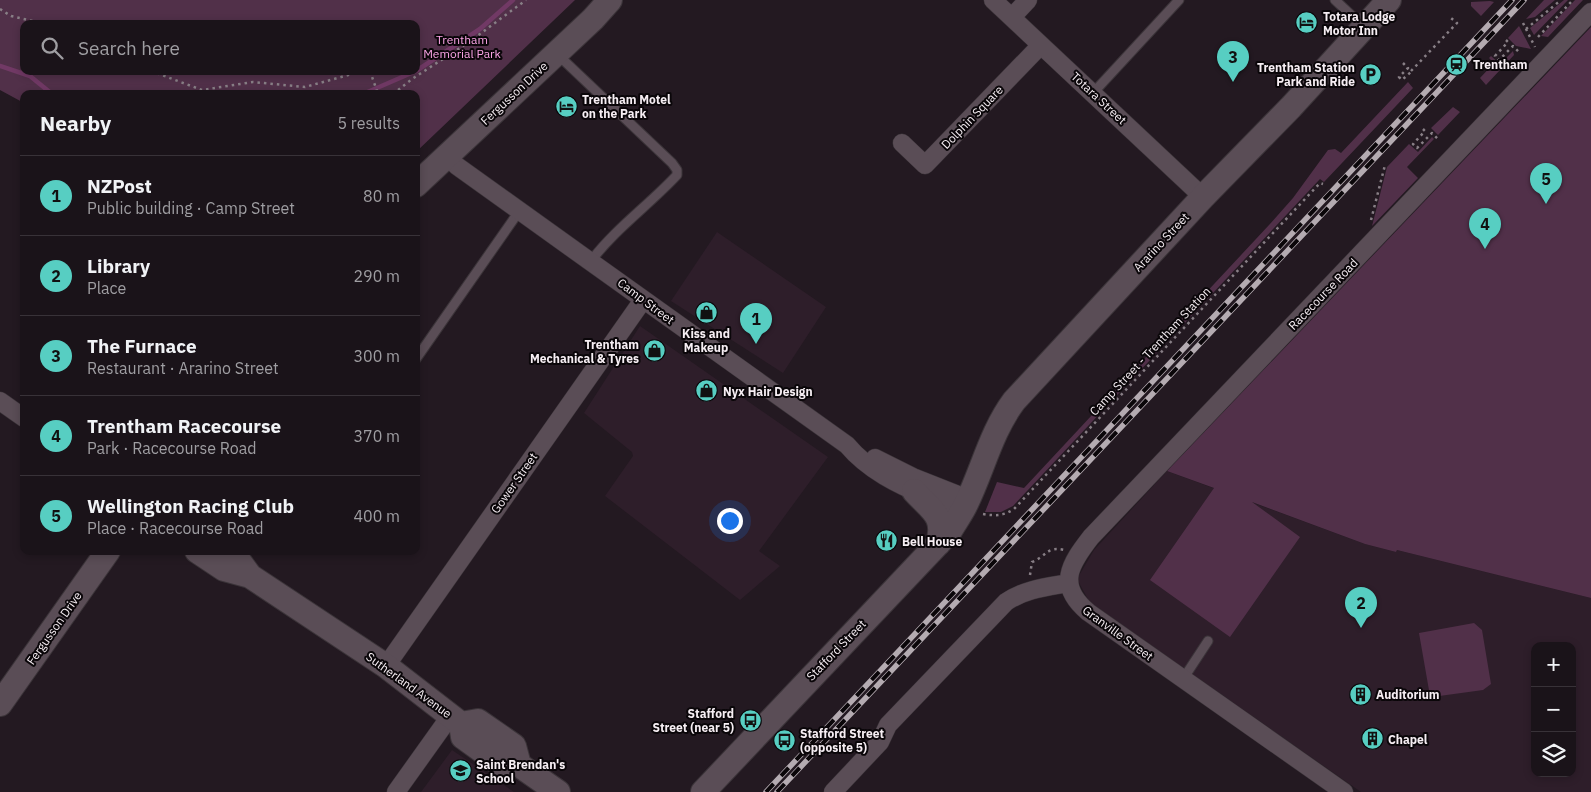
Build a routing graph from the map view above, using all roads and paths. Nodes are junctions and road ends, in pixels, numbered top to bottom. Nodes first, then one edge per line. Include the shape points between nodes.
1 (526, 0) edge
2 (610, 0) edge
3 (993, 0) edge
4 (1028, 0) edge
5 (1179, 0) edge
6 (1335, 0) edge
7 (1389, 0) edge
8 (1561, 0) edge
9 (1573, 0) edge
10 (0, 10) edge
11 (1591, 12) edge
12 (1012, 17) junction
13 (1452, 18) dead end
14 (28, 20) edge
15 (1523, 23) dead end
16 (1364, 27) junction
17 (1526, 29) junction
18 (1538, 37) dead end
19 (1506, 40) dead end
20 (1041, 45) junction
21 (1535, 47) dead end
22 (1520, 53) dead end
23 (556, 54) junction
24 (1403, 63) dead end
25 (420, 74) edge
26 (162, 75) edge
27 (349, 75) edge
28 (371, 75) edge
29 (418, 75) edge
30 (202, 90) edge
31 (202, 90) edge
32 (376, 90) edge
33 (398, 90) edge
34 (1094, 93) junction
35 (1423, 129) dead end
36 (1438, 139) dead end
37 (902, 143) dead end
38 (447, 156) junction
39 (1385, 165) dead end
40 (420, 181) edge
41 (1322, 184) dead end
42 (1203, 197) junction
43 (520, 210) junction
44 (1370, 225) dead end
45 (591, 261) junction
46 (643, 300) junction
47 (420, 354) edge
48 (0, 401) edge
49 (20, 415) edge
50 (846, 445) junction
51 (914, 491) junction
52 (968, 507) junction
53 (938, 544) junction
54 (1078, 554) junction
55 (105, 555) edge
56 (203, 555) edge
57 (235, 555) edge
58 (1032, 562) dead end
59 (250, 576) junction
60 (1070, 583) junction
61 (1208, 641) dead end
62 (386, 666) junction
63 (1183, 679) junction
64 (0, 704) edge
65 (456, 719) junction
66 (545, 789) edge
67 (396, 792) edge
68 (704, 792) edge
69 (833, 792) edge
70 (1344, 792) edge

1 - 25 path
2 - 23 street, Fergusson Drive
3 - 12 street, Totara Street
4 - 12 street
5 - 34 lane
6 - 16 lane
7 - 16 street, Ararino Street
8 - 17 path
9 - 18 path
10 - 14 path
11 - 54 street, Racecourse Road
12 - 20 street, Totara Street
13 - 24 path via 1457,23 1402,80 1399,77 1408,68
15 - 17 path
16 - 42 street, Ararino Street
17 - 21 path
19 - 22 path via 1508,42 1495,56 1500,60 1513,46
20 - 34 street, Totara Street
20 - 37 street, Dolphin Square via 925,165
23 - 38 street, Fergusson Drive
23 - 45 lane via 677,170 677,175 662,192
26 - 30 path
27 - 31 path via 305,88 253,82
28 - 32 path
29 - 33 path
34 - 42 street, Totara Street
35 - 36 path via 1425,131 1413,144 1417,148 1432,133
38 - 40 street, Fergusson Drive
38 - 43 street, Camp Street
39 - 44 path
41 - 52 path, Camp Street - Trentham Station via 1320,182 1014,509 999,516
42 - 52 street, Ararino Street via 1014,400 994,434
43 - 45 street, Camp Street
43 - 47 lane
45 - 46 street, Camp Street
46 - 50 street, Camp Street
46 - 62 street, Gower Street
48 - 49 street
50 - 51 street, Camp Street via 889,479
50 - 52 street, Camp Street via 956,494
51 - 52 street, Camp Street via 950,505
51 - 53 street via 938,516
52 - 53 street, Stafford Street
53 - 68 street, Stafford Street
54 - 58 path via 1056,548
54 - 60 street, Racecourse Road via 1072,563
55 - 64 street, Fergusson Drive
56 - 59 street, Sutherland Avenue via 224,569
57 - 59 street, Sutherland Avenue
59 - 62 street, Sutherland Avenue
60 - 63 street, Granville Street via 1073,595 1084,609
60 - 69 street via 1026,591 1006,602 888,725 880,742
61 - 63 lane
62 - 65 street, Sutherland Avenue
63 - 70 street, Granville Street
65 - 66 street, Sutherland Avenue via 478,721 514,746 519,765
65 - 67 street

